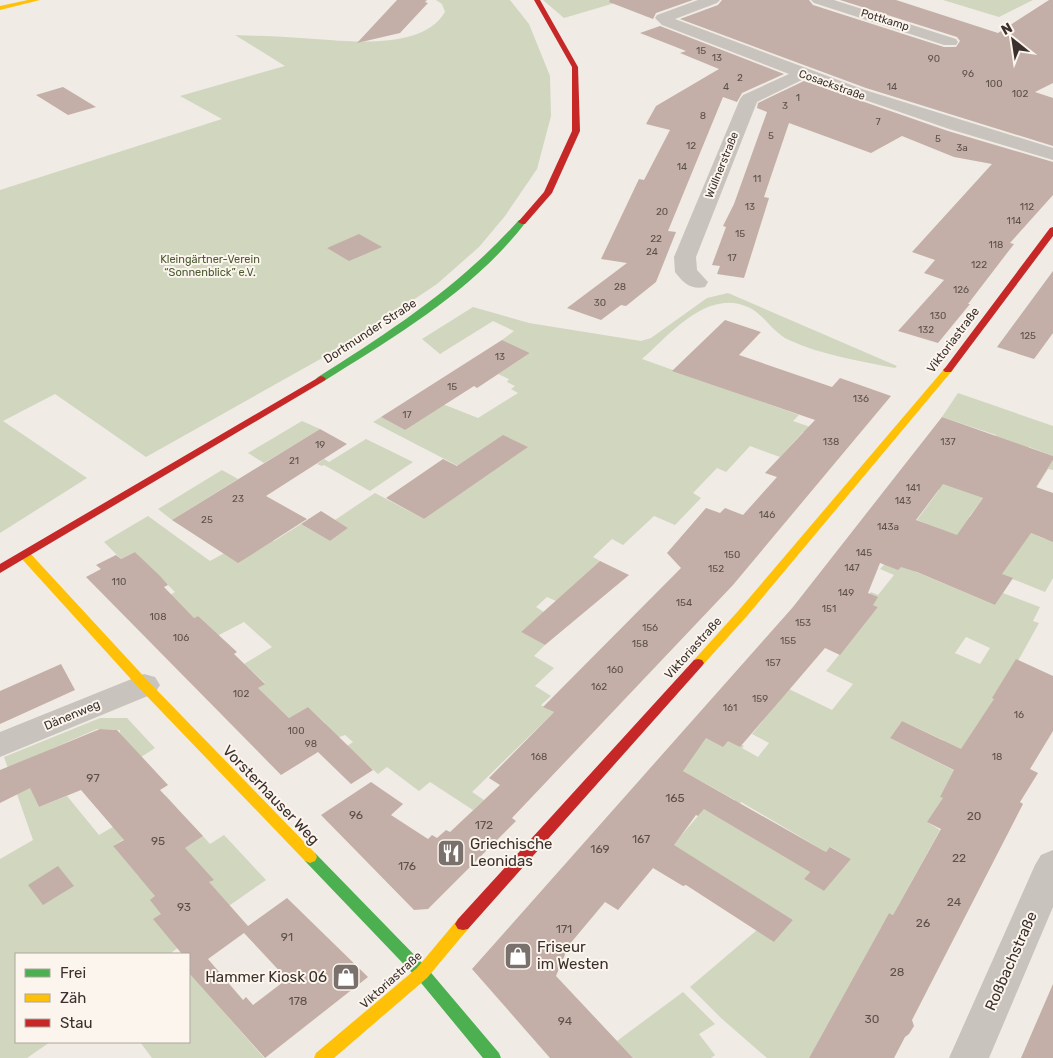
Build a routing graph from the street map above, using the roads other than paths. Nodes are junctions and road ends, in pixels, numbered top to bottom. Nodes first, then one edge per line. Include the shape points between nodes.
1 (37, 0) edge
2 (536, 0) edge
3 (710, 0) edge
4 (819, 0) edge
5 (0, 8) edge
6 (950, 42) dead end
7 (802, 74) junction
8 (1053, 154) edge
9 (1053, 230) edge
10 (697, 282) dead end
11 (25, 555) junction
12 (0, 569) edge
13 (144, 685) junction
14 (0, 745) edge
15 (1053, 865) edge
16 (422, 973) junction
17 (322, 1058) edge
18 (493, 1058) edge
19 (969, 1058) edge

1 - 5 street
2 - 11 street, Dortmunder Straße via 558,26 571,52 576,68 578,105 576,128 568,155 555,180 516,233 466,281 385,341
3 - 7 street, Cosackstraße via 663,18
4 - 6 street, Pottkamp
7 - 8 street, Cosackstraße via 933,120
7 - 10 street, Wüllnerstraße via 749,99 685,257 686,272
9 - 16 street, Viktoriastraße via 942,378 756,598
11 - 12 street, Dortmunder Straße
11 - 13 street, Vorsterhauser Weg
13 - 14 street, Dänenweg
13 - 16 street, Vorsterhauser Weg
15 - 19 street, Roßbachstraße
16 - 17 street, Viktoriastraße
16 - 18 street, Vorsterhauser Weg

